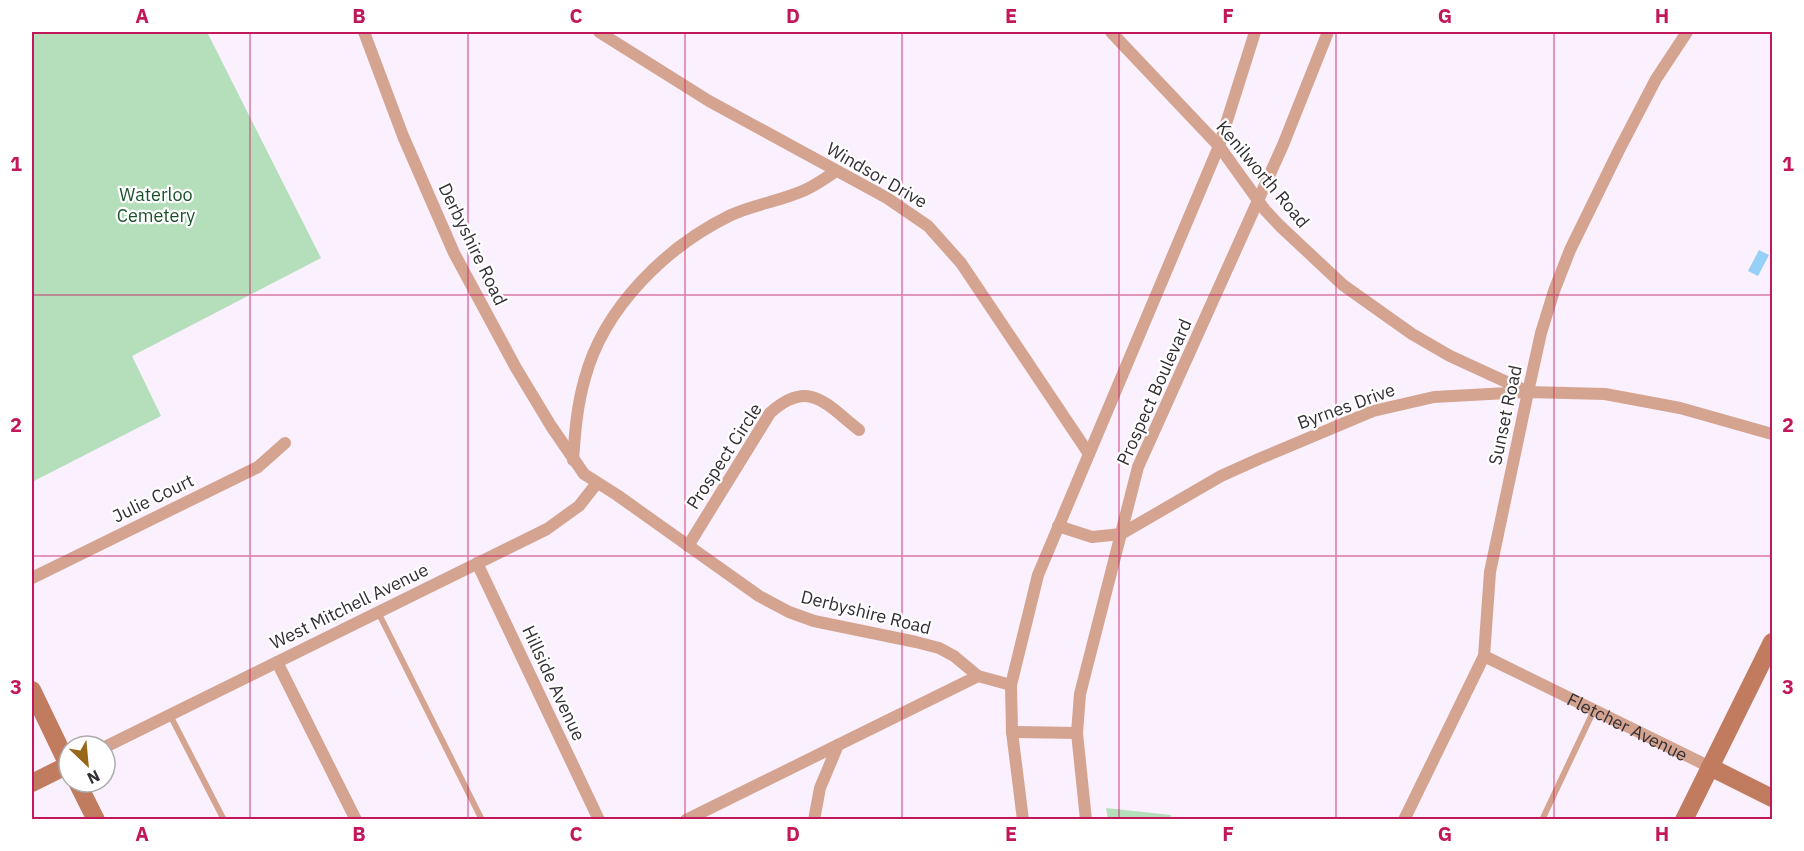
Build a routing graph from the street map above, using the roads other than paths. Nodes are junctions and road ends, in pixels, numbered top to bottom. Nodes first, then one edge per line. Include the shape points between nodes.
1 (364, 32) edge
2 (599, 32) edge
3 (1112, 32) edge
4 (1255, 32) edge
5 (1328, 32) edge
6 (1687, 32) edge
7 (1219, 146) junction
8 (836, 171) junction
9 (1258, 201) junction
10 (1528, 392) junction
11 (858, 430) dead end
12 (1773, 434) edge
13 (285, 443) dead end
14 (1089, 454) junction
15 (573, 460) junction
16 (597, 483) junction
17 (1058, 526) junction
18 (1121, 534) junction
19 (688, 546) junction
20 (477, 563) junction
21 (32, 578) edge
22 (378, 612) junction
23 (1773, 642) edge
24 (1484, 656) junction
25 (277, 662) junction
26 (978, 676) junction
27 (1011, 685) junction
28 (32, 690) edge
29 (36, 710) edge
30 (1594, 710) junction
31 (170, 715) junction
32 (1012, 732) junction
33 (1077, 733) junction
34 (117, 741) edge
35 (57, 745) edge
36 (838, 745) junction
37 (1710, 767) junction
38 (57, 771) edge
39 (32, 783) edge
40 (83, 794) edge
41 (1773, 798) edge
42 (96, 819) edge
43 (224, 819) edge
44 (356, 819) edge
45 (482, 819) edge
46 (599, 819) edge
47 (686, 819) edge
48 (814, 819) edge
49 (1023, 819) edge
50 (1086, 819) edge
51 (1404, 819) edge
52 (1542, 819) edge
53 (1684, 819) edge

1 - 15 street, Derbyshire Road via 403,136 454,253 516,368
2 - 8 street, Windsor Drive via 709,101
3 - 7 street, Kenilworth Road
4 - 7 street, Prospect Boulevard
5 - 9 street, Prospect Boulevard
6 - 10 street, Sunset Road via 1656,79 1570,250 1542,333
7 - 9 street, Kenilworth Road
7 - 14 street, Prospect Boulevard
8 - 14 street, Windsor Drive via 908,211 945,243
8 - 15 street via 818,184 759,204 709,227 678,247 644,278 595,350 585,376
9 - 10 street, Kenilworth Road via 1310,256 1377,311 1450,356
9 - 18 street, Prospect Boulevard via 1138,467
10 - 12 street, Byrnes Drive via 1643,400
10 - 18 street, Byrnes Drive via 1434,397 1373,411 1221,476
10 - 24 street, Sunset Road via 1490,572
11 - 19 street, Prospect Circle via 809,395 781,403 770,413
13 - 21 street, Julie Court via 258,467
14 - 17 street, Prospect Boulevard
15 - 16 street, Derbyshire Road
16 - 19 street, Derbyshire Road
16 - 20 street, West Mitchell Avenue via 565,518
17 - 18 street, Byrnes Drive via 1092,537
17 - 27 street, Prospect Boulevard via 1038,575
18 - 33 street, Prospect Boulevard via 1080,694
19 - 26 street, Derbyshire Road via 759,596 789,612 939,648
20 - 22 street, West Mitchell Avenue
20 - 46 street, Hillside Avenue
22 - 25 street, West Mitchell Avenue
22 - 45 lane
23 - 37 main road
24 - 30 street, Fletcher Avenue
24 - 51 street, Sunset Road
25 - 31 street, West Mitchell Avenue
25 - 44 street
26 - 27 street, Derbyshire Road
26 - 36 street
27 - 32 street, Prospect Boulevard
28 - 29 main road
29 - 35 main road
30 - 37 street, Fletcher Avenue
30 - 52 lane
31 - 34 street, West Mitchell Avenue
31 - 43 lane
32 - 33 street
32 - 49 street, Prospect Boulevard
33 - 50 street, Prospect Boulevard
36 - 47 street
36 - 48 street via 820,788
37 - 41 main road, Fletcher Avenue
37 - 53 main road
38 - 39 main road
40 - 42 main road

